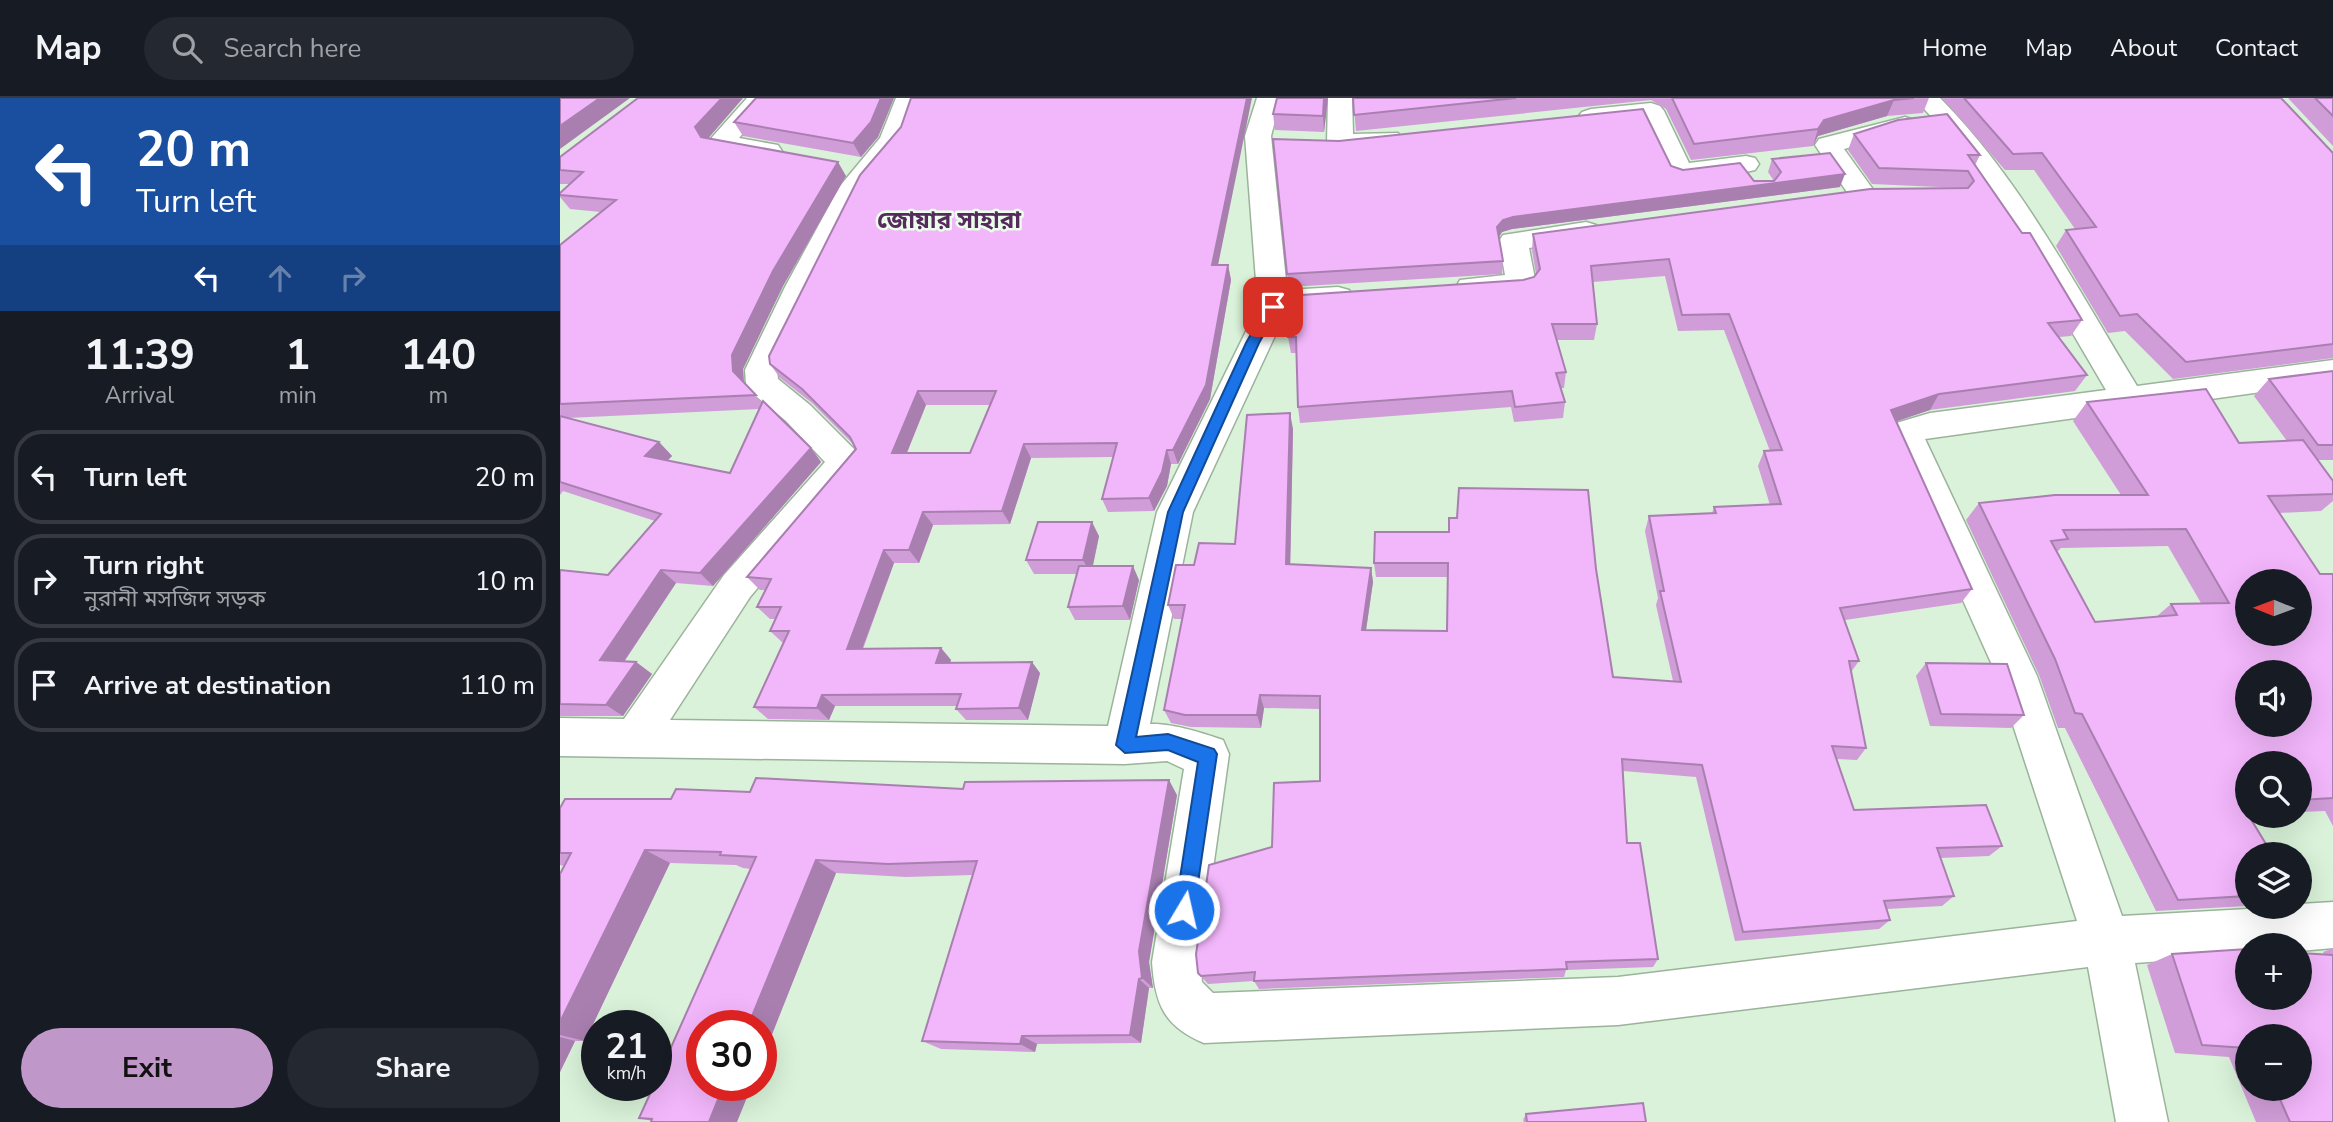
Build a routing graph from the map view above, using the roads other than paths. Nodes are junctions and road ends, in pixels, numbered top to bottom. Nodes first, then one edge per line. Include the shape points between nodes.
1 (761, 98) edge
2 (908, 98) edge
3 (1269, 98) edge
4 (1340, 98) edge
5 (1926, 98) edge
6 (1648, 104) edge
7 (1947, 120) junction
8 (1560, 121) edge
9 (1415, 136) edge
10 (1313, 143) edge
11 (1340, 143) junction
12 (787, 155) edge
13 (1759, 170) dead end
14 (1863, 196) edge
15 (1608, 228) edge
16 (1440, 290) edge
17 (1370, 295) edge
18 (1272, 301) junction
19 (2333, 370) edge
20 (2128, 400) junction
21 (636, 736) junction
22 (560, 737) edge
23 (1125, 745) junction
24 (2333, 925) edge
25 (2107, 941) junction
26 (2141, 1122) edge

1 - 12 street via 720,143
2 - 21 street via 892,140 855,166 854,186 761,370 762,384 846,462 737,586
3 - 18 street
4 - 11 street
5 - 7 street
6 - 8 street
6 - 13 street via 1680,172
7 - 14 street via 1888,127 1828,145 1821,155
7 - 20 street via 1996,180
9 - 11 street
10 - 11 street
15 - 16 street via 1513,240 1521,284
17 - 18 street
18 - 23 street via 1175,512
19 - 20 street
20 - 25 street via 1930,425 1905,433 2017,676
21 - 22 street
21 - 23 street
23 - 25 street via 1168,742 1208,754 1176,962 1179,994 1204,1018 1618,1001
24 - 25 street
25 - 26 street

